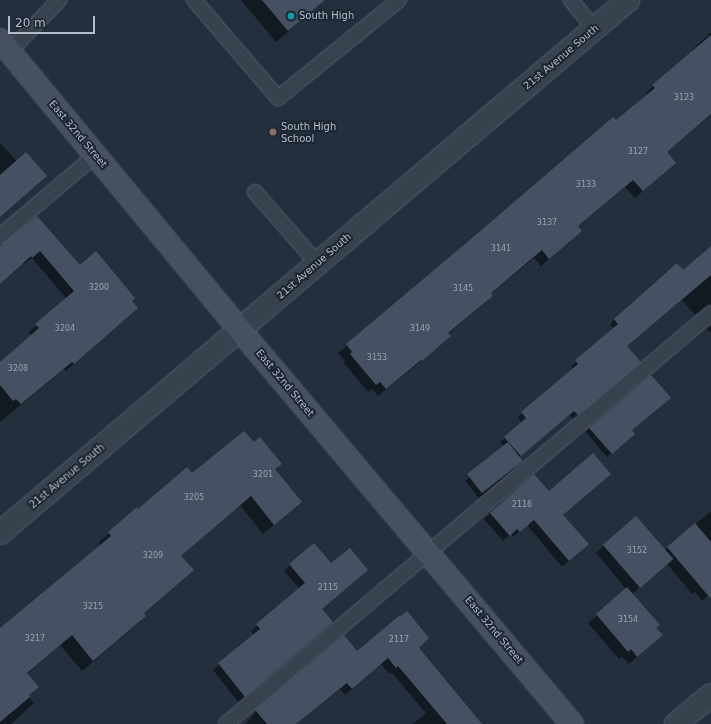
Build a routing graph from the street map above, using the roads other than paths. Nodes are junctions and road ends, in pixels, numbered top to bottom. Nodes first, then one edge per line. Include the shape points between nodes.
1 (59, 0) edge
2 (194, 0) edge
3 (399, 0) edge
4 (571, 0) edge
5 (628, 0) edge
6 (594, 28) junction
7 (5, 46) edge
8 (96, 155) junction
9 (255, 192) dead end
10 (0, 236) edge
11 (317, 263) junction
12 (711, 313) edge
13 (240, 330) junction
14 (0, 533) edge
15 (429, 553) junction
16 (711, 694) edge
17 (226, 724) edge
18 (572, 724) edge
19 (676, 724) edge

1 - 7 lane
2 - 3 lane via 278,98
4 - 6 lane
5 - 6 street, 21st Avenue South
6 - 11 street, 21st Avenue South
7 - 8 street, East 32nd Street
8 - 10 lane
8 - 13 street, East 32nd Street
9 - 11 lane
11 - 13 street, 21st Avenue South
12 - 15 lane
13 - 14 street, 21st Avenue South
13 - 15 street, East 32nd Street
15 - 17 lane
15 - 18 street, East 32nd Street
16 - 19 street

